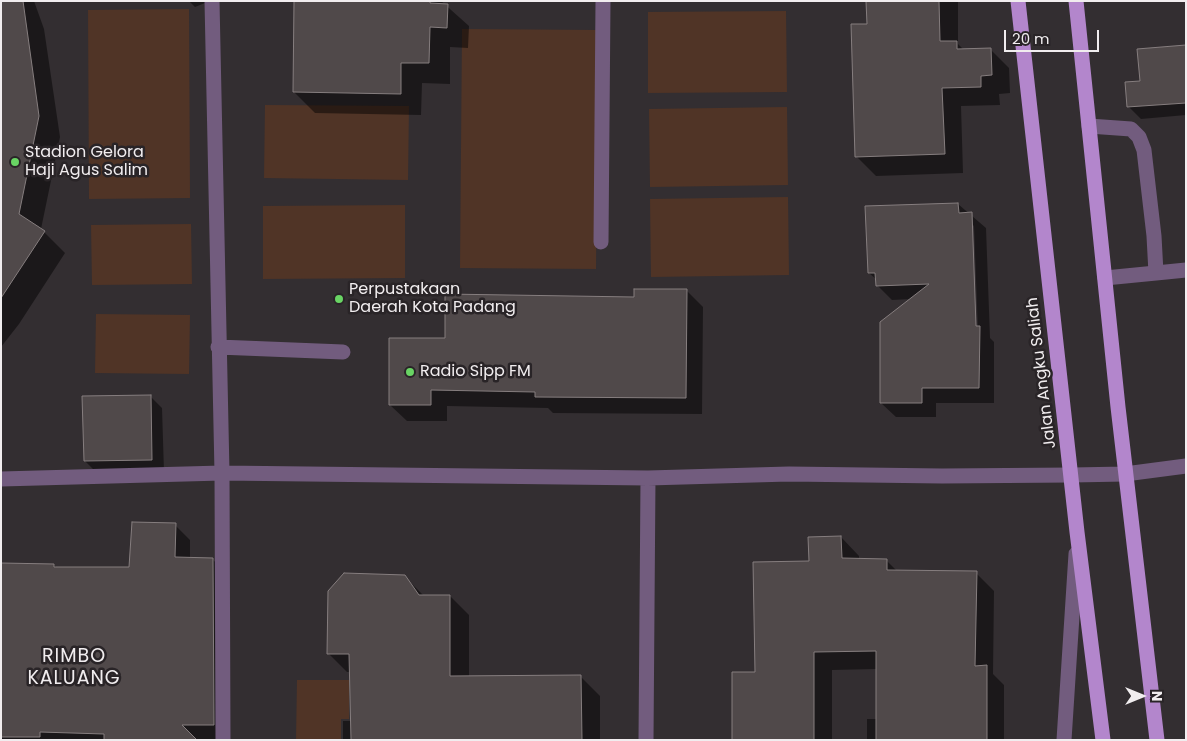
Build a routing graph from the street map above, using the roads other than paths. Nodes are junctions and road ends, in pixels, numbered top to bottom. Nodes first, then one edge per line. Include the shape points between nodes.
1 (212, 1) edge
2 (603, 1) edge
3 (1018, 1) edge
4 (1076, 1) edge
5 (1089, 126) junction
6 (601, 242) dead end
7 (1186, 270) edge
8 (1156, 273) junction
9 (1105, 278) junction
10 (218, 347) junction
11 (344, 352) dead end
12 (1186, 466) edge
13 (222, 473) junction
14 (1125, 474) junction
15 (1072, 475) junction
16 (648, 478) junction
17 (1, 479) edge
18 (1077, 532) junction
19 (224, 740) edge
20 (646, 740) edge
21 (1064, 740) edge
22 (1104, 740) edge
23 (1157, 740) edge

1 - 10 street
2 - 6 street
3 - 15 main road, Jalan Angku Saliah
4 - 5 main road
5 - 8 street via 1131,129 1139,137 1144,150
5 - 9 main road
7 - 8 street
8 - 9 street
9 - 14 main road
10 - 11 street
10 - 13 street
12 - 14 street
13 - 16 street
13 - 17 street
13 - 19 street
14 - 15 street
14 - 23 main road
15 - 16 street via 790,474
15 - 18 main road, Jalan Angku Saliah
16 - 20 street
18 - 21 street
18 - 22 main road, Jalan Angku Saliah

